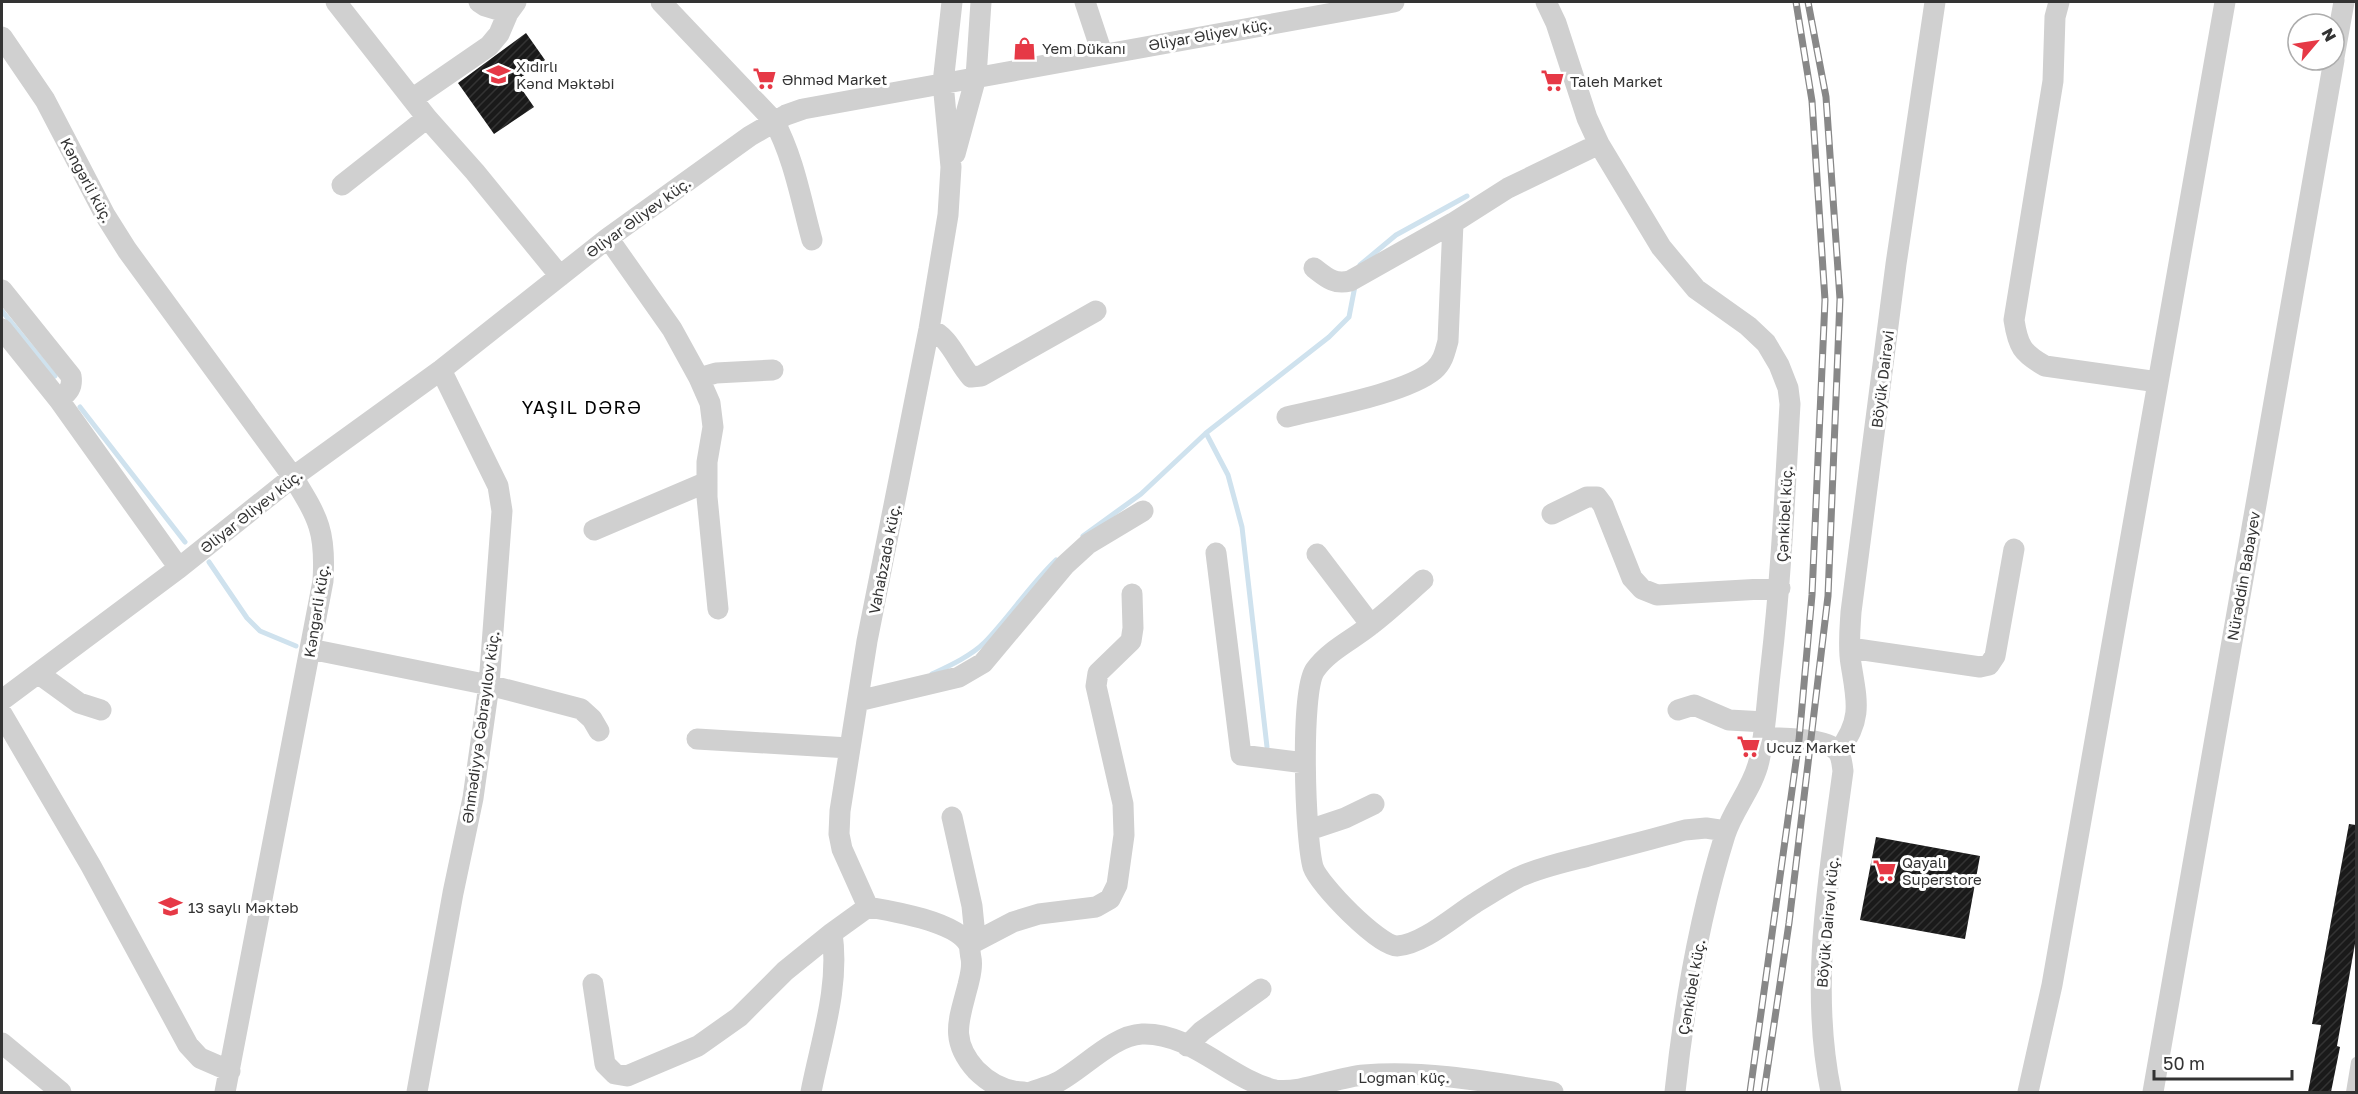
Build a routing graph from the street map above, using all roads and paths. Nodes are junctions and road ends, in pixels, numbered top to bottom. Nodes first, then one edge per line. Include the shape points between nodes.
1 (336, 2) edge
2 (479, 2) edge
3 (661, 2) edge
4 (952, 2) edge
5 (981, 2) edge
6 (1085, 2) edge
7 (1391, 2) edge
8 (1546, 2) edge
9 (1935, 2) edge
10 (2059, 2) edge
11 (2225, 2) edge
12 (512, 7) edge
13 (2, 38) edge
14 (1102, 53) junction
15 (2332, 72) edge
16 (976, 77) junction
17 (943, 83) junction
18 (412, 99) junction
19 (427, 118) junction
20 (774, 121) junction
21 (1599, 144) junction
22 (951, 166) junction
23 (342, 185) dead end
24 (1453, 223) junction
25 (608, 238) junction
26 (812, 240) dead end
27 (1314, 268) dead end
28 (560, 276) junction
29 (2, 290) edge
30 (1096, 311) dead end
31 (929, 329) junction
32 (2, 330) edge
33 (441, 370) junction
34 (773, 370) dead end
35 (699, 378) junction
36 (2158, 382) junction
37 (59, 400) junction
38 (1287, 417) dead end
39 (293, 477) junction
40 (707, 482) junction
41 (1143, 511) dead end
42 (1552, 514) dead end
43 (594, 530) dead end
44 (2014, 549) dead end
45 (1216, 553) dead end
46 (1317, 554) dead end
47 (179, 568) junction
48 (1423, 580) dead end
49 (1780, 588) junction
50 (1132, 594) dead end
51 (718, 609) dead end
52 (1371, 625) junction
53 (1850, 648) junction
54 (310, 649) junction
55 (39, 674) junction
56 (489, 685) junction
57 (2, 700) edge
58 (858, 701) junction
59 (101, 710) dead end
60 (1678, 710) dead end
61 (2, 714) edge
62 (1765, 729) junction
63 (599, 731) dead end
64 (697, 739) dead end
65 (849, 748) junction
66 (1838, 752) junction
67 (1305, 763) junction
68 (1374, 804) dead end
69 (952, 817) dead end
70 (1309, 830) junction
71 (1726, 831) junction
72 (868, 907) junction
73 (832, 933) junction
74 (969, 945) junction
75 (593, 984) dead end
76 (1261, 989) dead end
77 (2, 1043) edge
78 (1187, 1046) junction
79 (2356, 1062) edge
80 (230, 1071) junction
81 (1463, 1085) edge
82 (1059, 1088) edge
83 (1304, 1090) edge
84 (61, 1092) edge
85 (225, 1092) edge
86 (417, 1092) edge
87 (811, 1092) edge
88 (1024, 1092) edge
89 (1031, 1092) edge
90 (1553, 1092) edge
91 (1675, 1092) edge
92 (1831, 1092) edge
93 (2028, 1092) edge
94 (2153, 1092) edge
95 (2351, 1092) edge

1 - 18 street
2 - 12 street via 485,6
3 - 20 street
4 - 17 street, Vahabzadə küç.
5 - 16 street
6 - 14 street
7 - 14 street, Əliyar Əliyev küç.
8 - 21 street, Çənkibel küç.
9 - 53 street, Böyük Dairəvi via 1896,264 1852,601
10 - 36 street via 2053,81 2014,320 2018,343 2045,366
11 - 36 street
12 - 18 street via 489,46
13 - 39 street, Kəngərli küç. via 45,100 127,250
14 - 16 street, Əliyar Əliyev küç.
15 - 94 street, Nürəddin Babayev
16 - 17 street, Əliyar Əliyev küç.
16 - 22 street
17 - 20 street, Əliyar Əliyev küç. via 803,109
17 - 22 street, Vahabzadə küç.
18 - 19 street
19 - 23 street
19 - 28 street
20 - 25 street, Əliyar Əliyev küç.
20 - 26 street via 790,156
21 - 24 street via 1508,188
21 - 49 street, Çənkibel küç. via 1674,264 1696,289 1766,343 1779,365 1790,404
22 - 31 street, Vahabzadə küç. via 948,215
24 - 27 street via 1350,282 1331,281
24 - 38 street via 1448,341 1443,359 1434,370 1391,390
25 - 28 street, Əliyar Əliyev küç.
25 - 35 street via 672,329
28 - 33 street, Əliyar Əliyev küç.
29 - 37 street via 71,376 70,390
30 - 31 street via 981,376 971,377 947,342
31 - 58 street, Vahabzadə küç.
32 - 37 street
33 - 39 street, Əliyar Əliyev küç.
33 - 56 street, Əhmədiyyə Cəbrayılov küç. via 498,486 502,511
34 - 35 street via 716,372
35 - 40 street via 710,403 713,427
36 - 93 street via 2052,985
37 - 47 street
39 - 47 street, Əliyar Əliyev küç.
39 - 54 street, Kəngərli küç. via 314,513 325,549
40 - 43 street
40 - 51 street
41 - 58 street via 1088,544 1065,565 983,663 959,677
42 - 49 street via 1587,497 1597,497 1632,578 1642,589 1657,595
44 - 53 street via 1995,656 1989,665 1980,667
45 - 67 street via 1241,755
46 - 52 street
47 - 55 street, Əliyar Əliyev küç.
48 - 52 street
49 - 62 street, Çənkibel küç.
50 - 74 street via 1131,641 1098,673 1096,686 1123,804 1124,835 1117,885 1110,899 1096,907 1039,914 1012,922
52 - 67 street via 1315,670 1309,684
53 - 66 street, Böyük Dairəvi via 1858,711 1849,738
54 - 56 street
54 - 80 street, Kəngərli küç.
55 - 57 street, Əliyar Əliyev küç.
55 - 59 street via 79,703
56 - 63 street via 581,709
56 - 86 street, Əhmədiyyə Cəbrayılov küç. via 473,798
58 - 65 street, Vahabzadə küç.
60 - 62 street via 1694,705 1729,720
61 - 80 street via 91,866 188,1046 200,1059
62 - 66 street via 1823,743
62 - 71 street, Çənkibel küç. via 1759,763
64 - 65 street
65 - 72 street, Vahabzadə küç. via 839,834
66 - 92 street, Böyük Dairəvi küç. via 1843,771 1821,985 1823,1048
67 - 70 street
68 - 70 street
69 - 74 street via 972,906 974,926
70 - 71 street via 1314,870 1325,888 1381,940 1394,946 1422,938 1521,876 1685,830
71 - 91 street, Çənkibel küç. via 1695,957
72 - 73 street
72 - 74 street via 942,926 959,934
73 - 75 street via 785,971 739,1017 698,1046 627,1077 615,1074 605,1064
73 - 87 street via 833,989
74 - 88 street via 972,964 957,1027 959,1045 983,1077 1006,1090
76 - 78 street via 1202,1030
77 - 84 street
78 - 82 street, Loğman küç. via 1162,1036 1129,1036
78 - 83 street, Loğman küç. via 1261,1086 1278,1091
79 - 95 lane
80 - 85 street, Kəngərli küç.
81 - 83 street, Loğman küç. via 1432,1074 1362,1075
81 - 90 street, Loğman küç.
82 - 89 street, Loğman küç.

